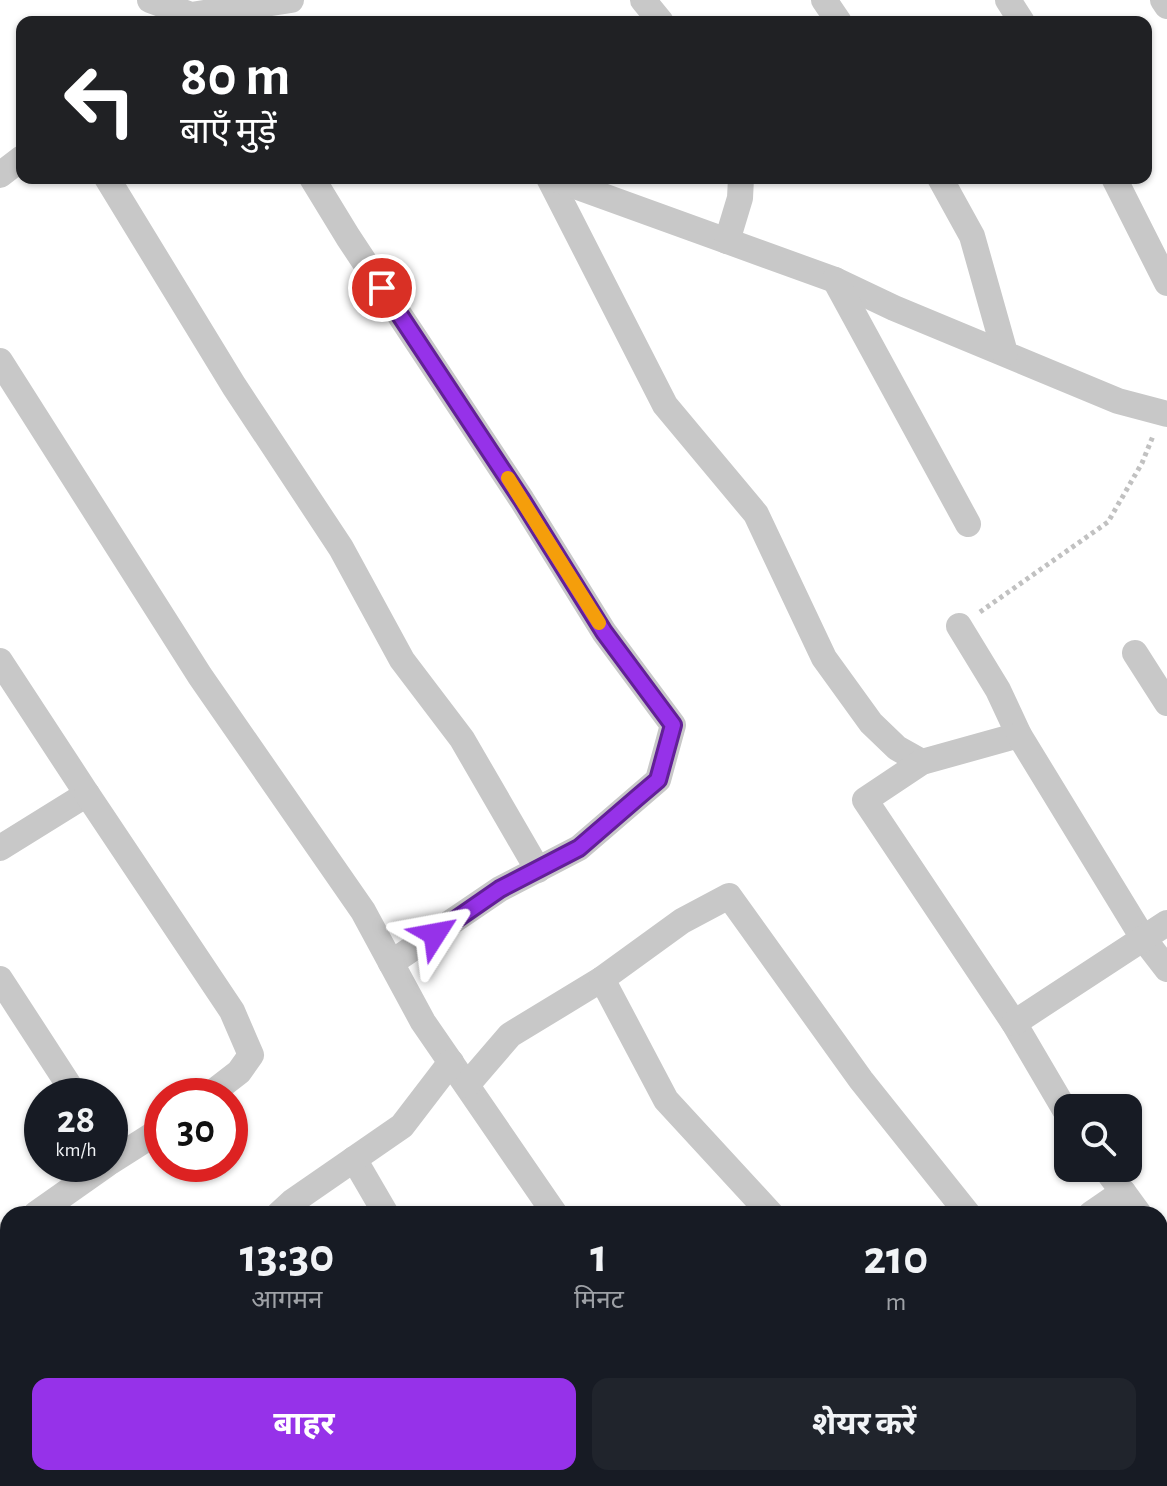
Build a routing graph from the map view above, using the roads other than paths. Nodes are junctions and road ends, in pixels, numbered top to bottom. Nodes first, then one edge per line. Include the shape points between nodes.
1 (150, 0) edge
2 (291, 0) edge
3 (643, 0) edge
4 (1163, 0) edge
5 (1167, 6) edge
6 (181, 16) edge
7 (236, 16) edge
8 (656, 16) edge
9 (16, 163) edge
10 (0, 175) edge
11 (111, 184) edge
12 (316, 184) edge
13 (554, 184) edge
14 (568, 184) edge
15 (741, 184) edge
16 (943, 184) edge
17 (1117, 184) edge
18 (727, 241) junction
19 (835, 280) junction
20 (1167, 283) edge
21 (1005, 353) junction
22 (0, 361) edge
23 (1165, 413) edge
24 (968, 524) dead end
25 (959, 626) road end
26 (1135, 653) dead end
27 (0, 661) edge
28 (1167, 703) edge
29 (1019, 735) junction
30 (922, 762) junction
31 (87, 794) junction
32 (0, 848) edge
33 (538, 870) junction
34 (1167, 923) edge
35 (1143, 938) junction
36 (391, 963) junction
37 (1167, 969) edge
38 (0, 979) edge
39 (602, 979) junction
40 (1014, 1023) junction
41 (451, 1062) junction
42 (64, 1078) edge
43 (231, 1078) edge
44 (467, 1085) junction
45 (1056, 1094) edge
46 (354, 1159) junction
47 (79, 1182) edge
48 (1116, 1182) edge
49 (1123, 1192) junction
50 (47, 1206) edge
51 (288, 1206) edge
52 (381, 1206) edge
53 (550, 1206) edge
54 (764, 1206) edge
55 (962, 1206) edge
56 (1103, 1206) edge
57 (1133, 1206) edge

1 - 6 street
2 - 7 street
3 - 8 street
4 - 5 street
9 - 10 street
11 - 33 street via 341,548 402,660 462,739
12 - 33 street via 604,632 673,725 658,780 579,848
13 - 30 street via 665,405 756,514 824,658 871,723 897,748
14 - 18 street
15 - 18 street
16 - 21 street via 972,236
17 - 20 street
18 - 19 street
19 - 21 street
19 - 24 street
21 - 23 street via 1118,401
22 - 36 street via 200,676 363,911
25 - 29 street
26 - 28 street
27 - 31 street
29 - 30 street
29 - 35 street
30 - 40 street via 865,800
31 - 32 street
31 - 43 street via 232,1011 251,1055
33 - 36 street via 500,889
34 - 35 street
35 - 37 street
35 - 40 street
36 - 41 street
38 - 42 street
39 - 44 street via 510,1035
39 - 54 street via 666,1100
39 - 55 street via 682,921 729,896 861,1080
40 - 45 street
41 - 44 street
41 - 46 street via 402,1126
44 - 53 street
46 - 51 street
46 - 52 street
47 - 50 street
48 - 49 street
49 - 56 street
49 - 57 street

